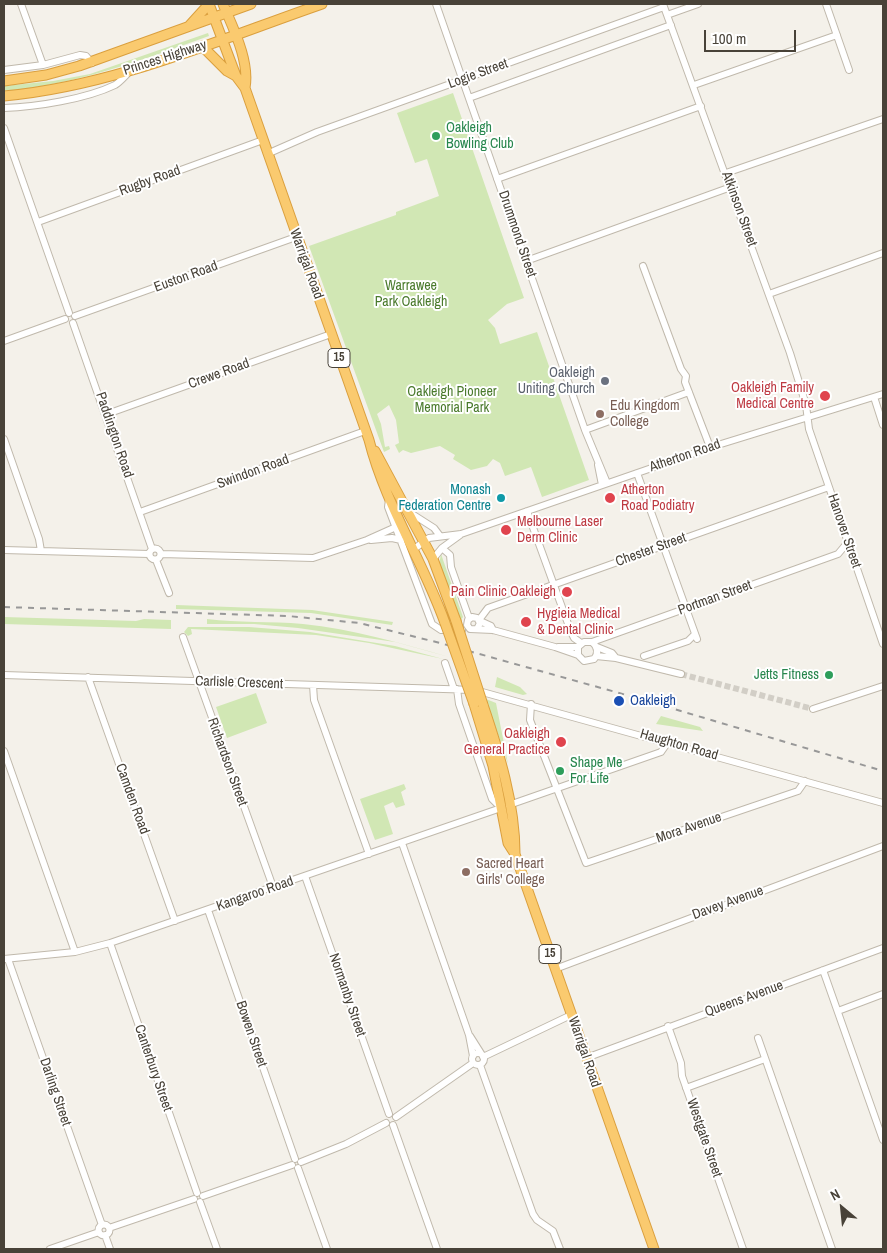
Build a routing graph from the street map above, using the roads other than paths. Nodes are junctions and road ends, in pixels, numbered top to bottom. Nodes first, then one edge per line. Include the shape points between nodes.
1 (21, 4) edge
2 (209, 4) edge
3 (251, 4) edge
4 (322, 4) edge
5 (436, 4) edge
6 (698, 4) edge
7 (826, 4) edge
8 (663, 5) edge
9 (237, 6) edge
10 (225, 8) edge
11 (667, 15) junction
12 (214, 18) junction
13 (671, 25) junction
14 (189, 26) junction
15 (234, 34) junction
16 (837, 35) junction
17 (222, 39) junction
18 (202, 46) junction
19 (92, 63) junction
20 (43, 65) junction
21 (4, 70) edge
22 (131, 70) junction
23 (849, 70) dead end
24 (236, 76) junction
25 (463, 80) junction
26 (4, 81) edge
27 (694, 85) junction
28 (245, 88) junction
29 (4, 96) edge
30 (469, 98) junction
31 (701, 106) junction
32 (4, 108) edge
33 (883, 119) edge
34 (4, 128) edge
35 (265, 147) junction
36 (726, 174) junction
37 (498, 179) junction
38 (731, 187) junction
39 (38, 222) junction
40 (296, 237) junction
41 (883, 252) edge
42 (526, 260) junction
43 (643, 266) dead end
44 (769, 294) junction
45 (72, 317) junction
46 (331, 334) junction
47 (4, 341) edge
48 (689, 392) junction
49 (883, 394) edge
50 (874, 397) junction
51 (106, 414) junction
52 (807, 417) junction
53 (883, 425) edge
54 (585, 430) junction
55 (367, 436) junction
56 (4, 439) edge
57 (710, 448) junction
58 (638, 473) junction
59 (605, 484) junction
60 (829, 487) junction
61 (389, 497) junction
62 (528, 511) junction
63 (140, 512) junction
64 (409, 512) junction
65 (396, 527) junction
66 (461, 534) junction
67 (440, 536) junction
68 (367, 540) junction
69 (401, 540) junction
70 (424, 541) junction
71 (848, 542) junction
72 (663, 546) junction
73 (442, 548) junction
74 (414, 549) junction
75 (4, 550) edge
76 (41, 550) junction
77 (151, 551) junction
78 (838, 554) junction
79 (853, 556) junction
80 (158, 557) junction
81 (433, 559) junction
82 (555, 585) junction
83 (169, 593) dead end
84 (685, 608) junction
85 (468, 623) junction
86 (479, 623) junction
87 (451, 624) junction
88 (183, 637) dead end
89 (883, 644) edge
90 (580, 645) junction
91 (594, 645) junction
92 (554, 647) junction
93 (578, 655) junction
94 (596, 656) junction
95 (644, 656) dead end
96 (616, 658) junction
97 (445, 663) dead end
98 (681, 674) tunnel mouth
99 (4, 675) edge
100 (88, 677) junction
101 (198, 682) junction
102 (313, 685) junction
103 (883, 686) edge
104 (455, 689) junction
105 (475, 690) joint
106 (531, 704) junction
107 (813, 709) tunnel mouth
108 (658, 740) junction
109 (668, 742) junction
110 (4, 751) edge
111 (657, 753) junction
112 (797, 778) junction
113 (805, 780) junction
114 (556, 789) junction
115 (792, 792) junction
116 (883, 803) edge
117 (505, 806) junction
118 (402, 842) junction
119 (883, 846) edge
120 (369, 854) junction
121 (305, 876) junction
122 (273, 887) junction
123 (208, 910) junction
124 (175, 921) junction
125 (110, 943) junction
126 (883, 948) edge
127 (75, 952) junction
128 (6, 959) edge
129 (554, 967) junction
130 (823, 970) junction
131 (883, 994) edge
132 (838, 1010) junction
133 (572, 1016) junction
134 (668, 1026) junction
135 (470, 1035) junction
136 (758, 1038) dead end
137 (482, 1056) junction
138 (586, 1056) junction
139 (765, 1059) junction
140 (475, 1061) junction
141 (686, 1088) junction
142 (392, 1115) junction
143 (389, 1124) junction
144 (883, 1140) edge
145 (297, 1163) junction
146 (199, 1197) junction
147 (102, 1225) junction
148 (109, 1228) junction
149 (102, 1234) junction
150 (50, 1249) edge
151 (110, 1249) edge
152 (217, 1249) edge
153 (327, 1249) edge
154 (437, 1249) edge
155 (560, 1249) edge
156 (654, 1249) edge
157 (743, 1249) edge
158 (832, 1249) edge

1 - 20 street
2 - 12 highway, Warrigal Road / 15
2 - 14 highway
3 - 9 highway, Princes Highway
4 - 15 highway, Princes Highway
5 - 25 street, Drummond Street
6 - 11 street
7 - 16 street
8 - 11 street, Atkinson Street
8 - 25 street, Logie Street
9 - 10 highway, Princes Highway
10 - 12 highway, Princes Highway
10 - 15 highway, Warrigal Road / 15
11 - 13 street, Atkinson Street
12 - 14 highway, Princes Highway
12 - 17 highway, Warrigal Road / 15
13 - 27 street, Atkinson Street
13 - 30 street, Logie Street
14 - 19 highway, Princes Highway
15 - 17 highway, Princes Highway
15 - 28 highway, Warrigal Road / 15 via 246,72
16 - 23 street
16 - 27 street
17 - 18 highway, Princes Highway
17 - 24 highway, Warrigal Road / 15
18 - 22 highway, Princes Highway
18 - 24 highway
19 - 20 street via 80,55
19 - 26 highway, Princes Highway via 46,76
20 - 21 street
22 - 29 highway, Princes Highway via 69,87
22 - 32 street via 116,84 84,95
24 - 28 highway, Warrigal Road / 15
25 - 30 street, Drummond Street
25 - 35 street, Logie Street via 292,142
27 - 31 street, Atkinson Street
28 - 35 highway, Warrigal Road / 15
30 - 37 street, Drummond Street
31 - 36 street, Atkinson Street
31 - 37 street
33 - 36 street
34 - 39 street, Paddington Road
35 - 39 street, Rugby Road
35 - 40 highway, Warrigal Road / 15
36 - 38 street, Atkinson Street
37 - 42 street, Drummond Street
38 - 42 street
38 - 44 street, Atkinson Street
39 - 45 street, Paddington Road
40 - 45 street, Euston Road
40 - 46 highway, Warrigal Road / 15
41 - 44 street
42 - 54 street, Drummond Street
43 - 48 street via 680,368 685,373
44 - 52 street, Atkinson Street via 799,380
45 - 47 street
45 - 51 street, Paddington Road
46 - 51 street, Crewe Road
46 - 55 highway, Warrigal Road / 15
48 - 54 street
48 - 57 street
49 - 50 street, Atherton Road
50 - 52 street, Atherton Road
50 - 53 street
51 - 63 street, Paddington Road
52 - 57 street, Atherton Road
52 - 60 street, Hanover Street
54 - 59 street, Drummond Street
55 - 61 highway, Warrigal Road / 15
55 - 63 street, Swindon Road
55 - 64 highway, Warrigal Road / 15
56 - 76 street
57 - 58 street, Atherton Road
58 - 59 street, Atherton Road
58 - 72 street
59 - 62 street, Atherton Road
60 - 71 street, Hanover Street
60 - 72 street, Chester Street
61 - 65 street, Warrigal Road via 388,507
61 - 74 highway, Warrigal Road / 15
62 - 66 street, Atherton Road
62 - 82 street
63 - 77 street, Paddington Road
64 - 67 street via 434,528
64 - 70 highway, Warrigal Road / 15
65 - 68 street
65 - 69 street, Warrigal Road
66 - 67 street, Atherton Road
66 - 73 street, Atherton Road
67 - 70 street, Atherton Road
68 - 69 street
68 - 80 street via 313,558
69 - 87 street, Warrigal Road via 432,624 441,630
70 - 74 street, Atherton Road
70 - 81 highway, Warrigal Road / 15
71 - 78 street
71 - 79 street, Hanover Street
72 - 82 street, Chester Street
72 - 84 street
73 - 81 street, Atherton Road
73 - 85 street via 450,555
74 - 87 highway, Warrigal Road / 15
75 - 76 street
76 - 77 street
77 - 80 street via 151,558
78 - 79 street, Portman Street
78 - 84 street, Portman Street
79 - 89 street, Hanover Street
80 - 83 street
81 - 87 highway, Warrigal Road / 15
82 - 86 street, Chester Street via 488,608
82 - 90 street via 571,632
84 - 91 street, Portman Street
84 - 95 street via 696,636
85 - 86 street
85 - 86 street via 474,617
85 - 87 street, Warrigal Road via 457,631
86 - 92 street via 492,630
87 - 117 highway, Warrigal Road / 15, bridge via 478,704
88 - 101 street, Richardson Street
90 - 91 street via 587,641
90 - 92 street
90 - 93 street
91 - 94 street
91 - 96 street
92 - 93 street
93 - 94 street via 588,661
94 - 96 street
96 - 98 street
97 - 104 street, Warrigal Road
99 - 100 street, Carlisle Crescent
100 - 101 street, Carlisle Crescent
100 - 124 street, Camden Road
101 - 102 street, Carlisle Crescent
101 - 122 street, Richardson Street
102 - 104 street, Carlisle Crescent
102 - 120 street via 314,700
103 - 107 street
104 - 105 street, Carlisle Crescent
104 - 117 street, Warrigal Road via 492,799
105 - 106 street, Haughton Road
106 - 108 street, Haughton Road
106 - 114 street via 530,720
108 - 109 street, Haughton Road
108 - 111 street
109 - 111 street via 665,749
109 - 112 street, Haughton Road
110 - 127 street
111 - 114 street, Kangaroo Road
112 - 113 street, Haughton Road
112 - 115 street
113 - 115 street, Mora Avenue via 800,789
113 - 116 street, Haughton Road
114 - 115 street, Mora Avenue via 586,863
114 - 117 street, Kangaroo Road
117 - 118 street, Kangaroo Road
117 - 129 highway, Warrigal Road / 15 via 515,854
118 - 120 street, Kangaroo Road
118 - 135 street
119 - 129 street, Davey Avenue
120 - 121 street, Kangaroo Road
121 - 122 street, Kangaroo Road
121 - 142 street, Normanby Street
122 - 123 street, Kangaroo Road
123 - 124 street, Kangaroo Road
123 - 145 street, Bowen Street
124 - 125 street, Kangaroo Road
125 - 127 street, Kangaroo Road
125 - 146 street, Canterbury Street
126 - 130 street, Queens Avenue
127 - 128 street, Kangaroo Road
128 - 147 street, Darling Street
129 - 133 highway, Warrigal Road / 15
130 - 132 street
130 - 134 street, Queens Avenue
131 - 132 street
132 - 144 street
133 - 137 street
133 - 138 highway, Warrigal Road / 15
134 - 138 street, Queens Avenue
134 - 141 street, Westgate Street
135 - 137 street
135 - 140 street
136 - 139 street
137 - 140 street via 484,1060
137 - 140 street via 477,1053
138 - 156 highway, Warrigal Road / 15
139 - 141 street
139 - 158 street
140 - 142 street
140 - 155 street via 533,1214 553,1231
141 - 157 street, Westgate Street
142 - 143 street via 385,1118
142 - 143 street via 396,1122
143 - 145 street
143 - 154 street
145 - 146 street
145 - 153 street, Bowen Street
146 - 148 street
146 - 152 street, Canterbury Street
147 - 148 street
147 - 149 street
148 - 149 street
149 - 150 street
149 - 151 street

